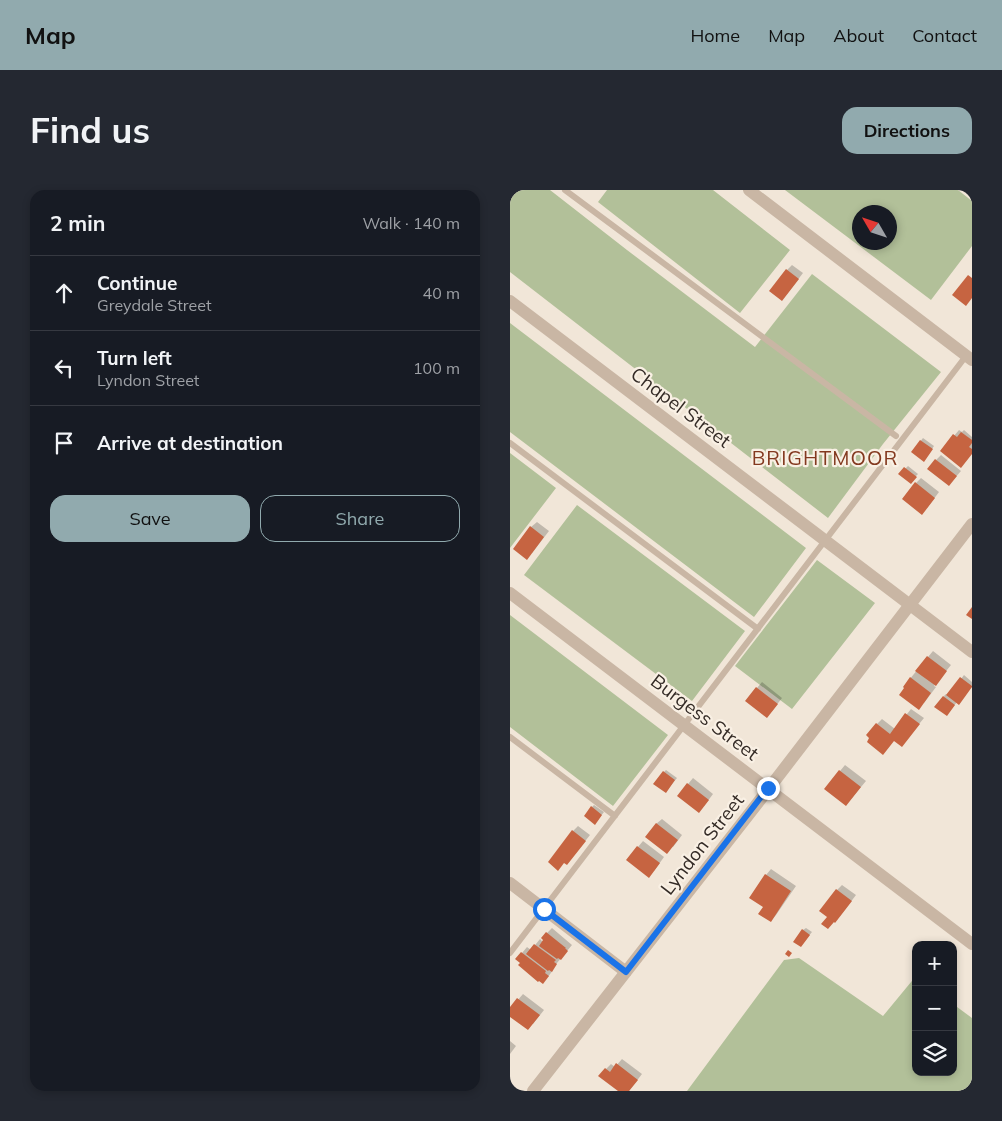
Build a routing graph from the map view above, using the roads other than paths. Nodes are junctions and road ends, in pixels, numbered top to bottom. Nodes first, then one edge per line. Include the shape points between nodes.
1 (565, 190) edge
2 (749, 190) edge
3 (510, 301) edge
4 (969, 358) edge
5 (896, 436) dead end
6 (510, 443) edge
7 (972, 524) edge
8 (826, 540) junction
9 (510, 592) edge
10 (910, 605) junction
11 (758, 629) junction
12 (972, 652) edge
13 (685, 725) junction
14 (510, 737) edge
15 (768, 788) junction
16 (615, 816) junction
17 (510, 883) edge
18 (544, 909) junction
19 (972, 944) edge
20 (510, 953) edge
21 (626, 972) junction
22 (533, 1091) edge

1 - 5 lane
2 - 4 street
3 - 8 street, Chapel Street
4 - 8 lane
6 - 11 lane
7 - 10 street, Lyndon Street
8 - 10 street, Chapel Street
8 - 11 lane
9 - 13 street, Burgess Street
10 - 12 street, Chapel Street
10 - 15 street, Lyndon Street
11 - 13 lane
13 - 15 street, Burgess Street
13 - 16 lane
14 - 16 lane
15 - 19 street, Burgess Street
15 - 21 street, Lyndon Street
16 - 18 lane
17 - 18 street
18 - 20 lane
18 - 21 street
21 - 22 street, Lyndon Street

